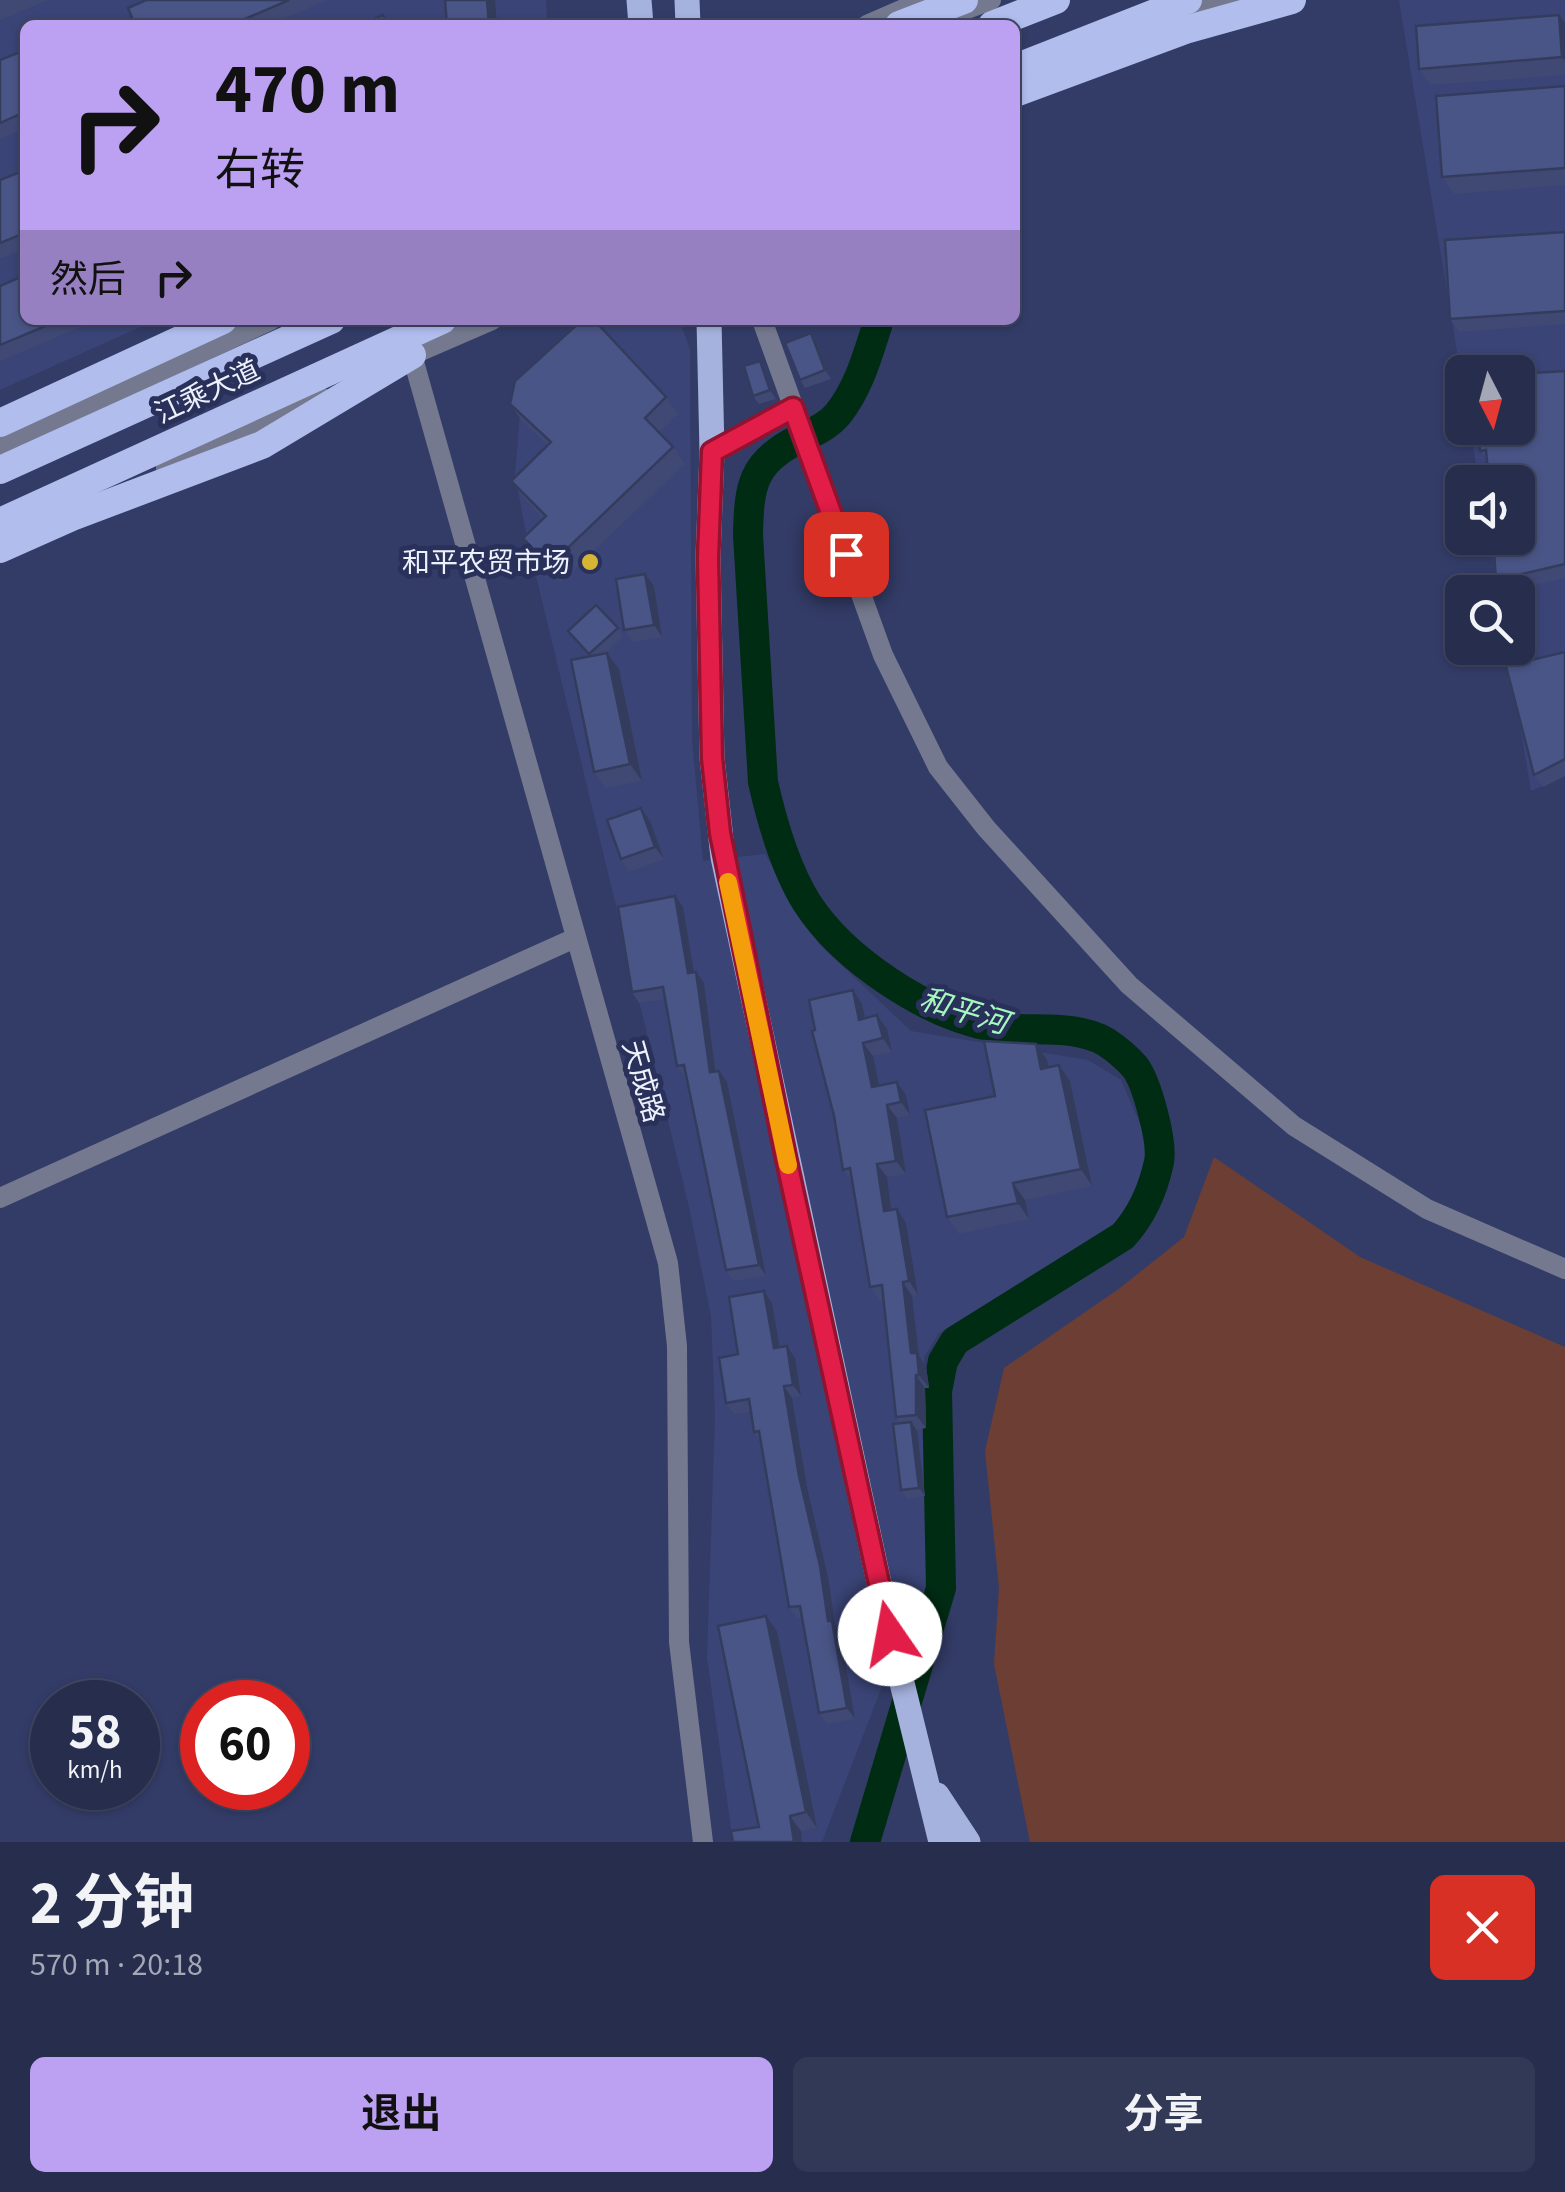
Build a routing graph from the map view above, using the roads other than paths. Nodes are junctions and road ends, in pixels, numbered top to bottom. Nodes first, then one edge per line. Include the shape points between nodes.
1 (924, 0) edge
2 (964, 0) edge
3 (991, 0) edge
4 (1056, 0) edge
5 (1188, 0) edge
6 (1232, 0) edge
7 (1292, 0) edge
8 (878, 20) edge
9 (912, 20) edge
10 (935, 20) edge
11 (1005, 20) edge
12 (1020, 66) edge
13 (1020, 80) edge
14 (1020, 91) edge
15 (211, 325) edge
16 (259, 325) edge
17 (320, 325) edge
18 (431, 325) edge
19 (481, 325) edge
20 (709, 325) edge
21 (764, 325) edge
22 (412, 355) junction
23 (796, 416) junction
24 (0, 423) edge
25 (0, 446) edge
26 (712, 452) junction
27 (0, 470) edge
28 (0, 522) edge
29 (0, 546) edge
30 (575, 938) junction
31 (0, 1198) edge
32 (1565, 1268) edge
33 (920, 1764) junction
34 (703, 1842) edge
35 (941, 1842) edge
36 (968, 1842) edge

1 - 8 street
2 - 9 highway
3 - 10 street
4 - 11 highway
5 - 12 highway
6 - 13 street
7 - 14 highway via 1185,30
15 - 24 highway
16 - 25 street
17 - 27 highway, 江乘大道
18 - 28 highway, 江乘大道
19 - 22 street
20 - 26 main road
21 - 23 street
22 - 29 street
22 - 29 highway via 262,445
22 - 30 street, 天成路
23 - 26 lane
23 - 32 street via 882,655 938,767 986,828 1129,985 1294,1126 1428,1209
26 - 33 main road via 708,558 718,825
30 - 31 street
30 - 34 street, 天成路 via 668,1263 677,1346 679,1642
33 - 35 main road
33 - 36 main road

